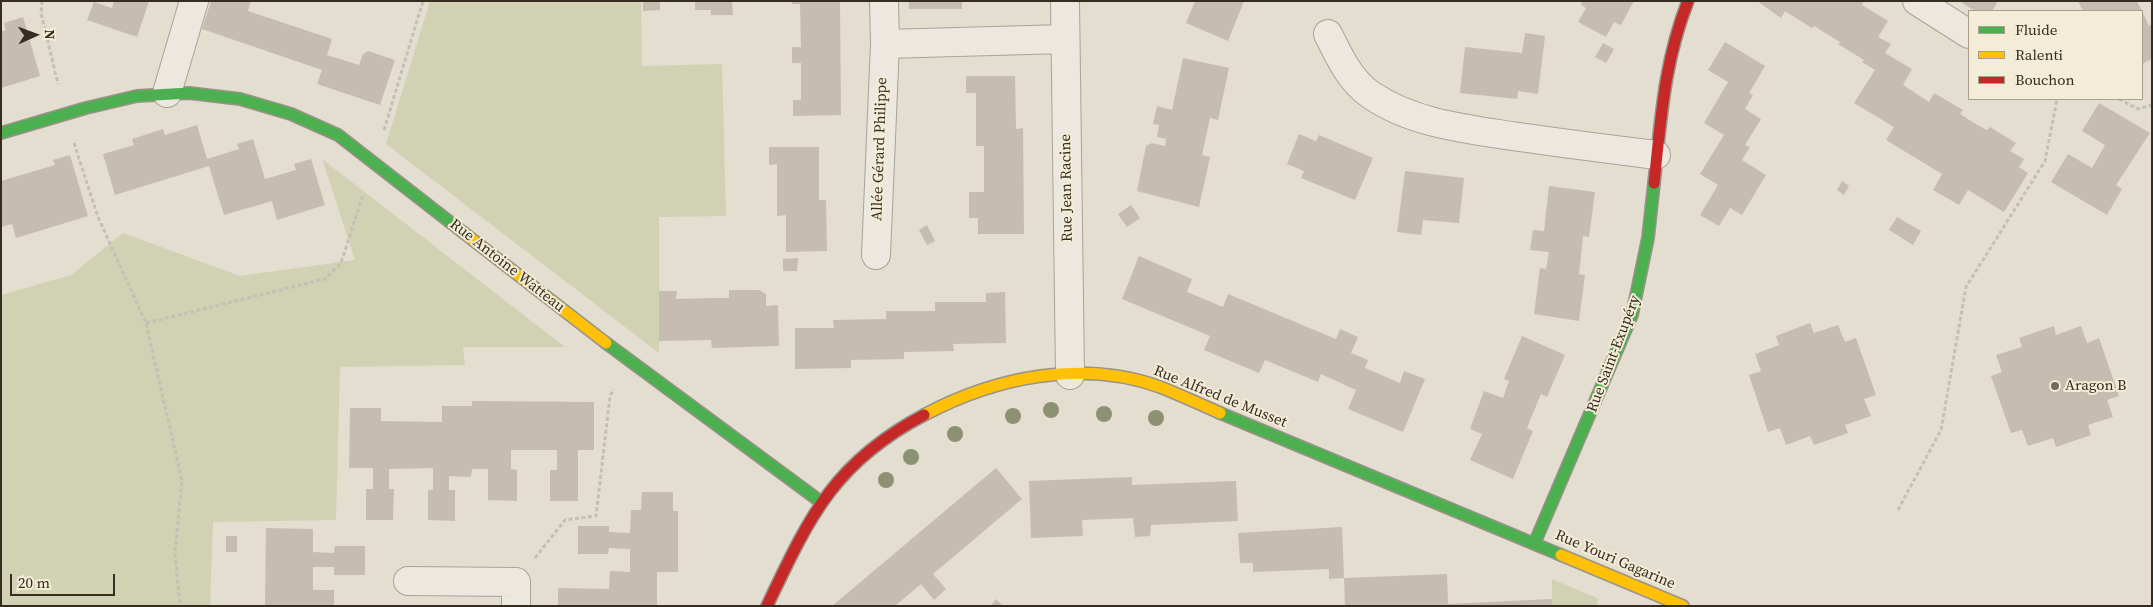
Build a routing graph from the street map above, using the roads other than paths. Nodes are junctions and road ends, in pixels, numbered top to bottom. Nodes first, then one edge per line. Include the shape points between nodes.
1 (194, 1) edge
2 (884, 1) edge
3 (1065, 1) edge
4 (1688, 1) edge
5 (1918, 1) edge
6 (1968, 33) edge
7 (1328, 34) dead end
8 (1066, 39) junction
9 (885, 44) junction
10 (167, 94) junction
11 (1, 133) edge
12 (1656, 155) junction
13 (876, 255) dead end
14 (1070, 375) junction
15 (821, 502) junction
16 (1536, 542) junction
17 (408, 582) dead end
18 (516, 594) edge
19 (767, 606) edge
20 (1683, 606) edge

1 - 10 street
2 - 9 street, Allée Gérard Philippe
3 - 8 street, Rue Jean Racine
4 - 12 street, Rue Saint-Exupéry via 1669,57
5 - 6 street
7 - 12 street via 1342,64 1371,96 1425,120 1468,130
8 - 9 street
8 - 14 street, Rue Jean Racine
9 - 13 street, Allée Gérard Philippe
10 - 11 street, Rue Antoine Watteau via 122,99
10 - 15 street, Rue Antoine Watteau via 227,97 269,105 338,135 630,362
12 - 16 street, Rue Saint-Exupéry via 1648,238 1632,315
14 - 15 street, Rue Alfred de Musset via 1024,378 968,395 927,414 896,430 868,451 842,475
14 - 16 street, Rue Alfred de Musset via 1114,377 1159,387
15 - 19 street, Rue Alfred de Musset
16 - 20 street, Rue Youri Gagarine
17 - 18 street

